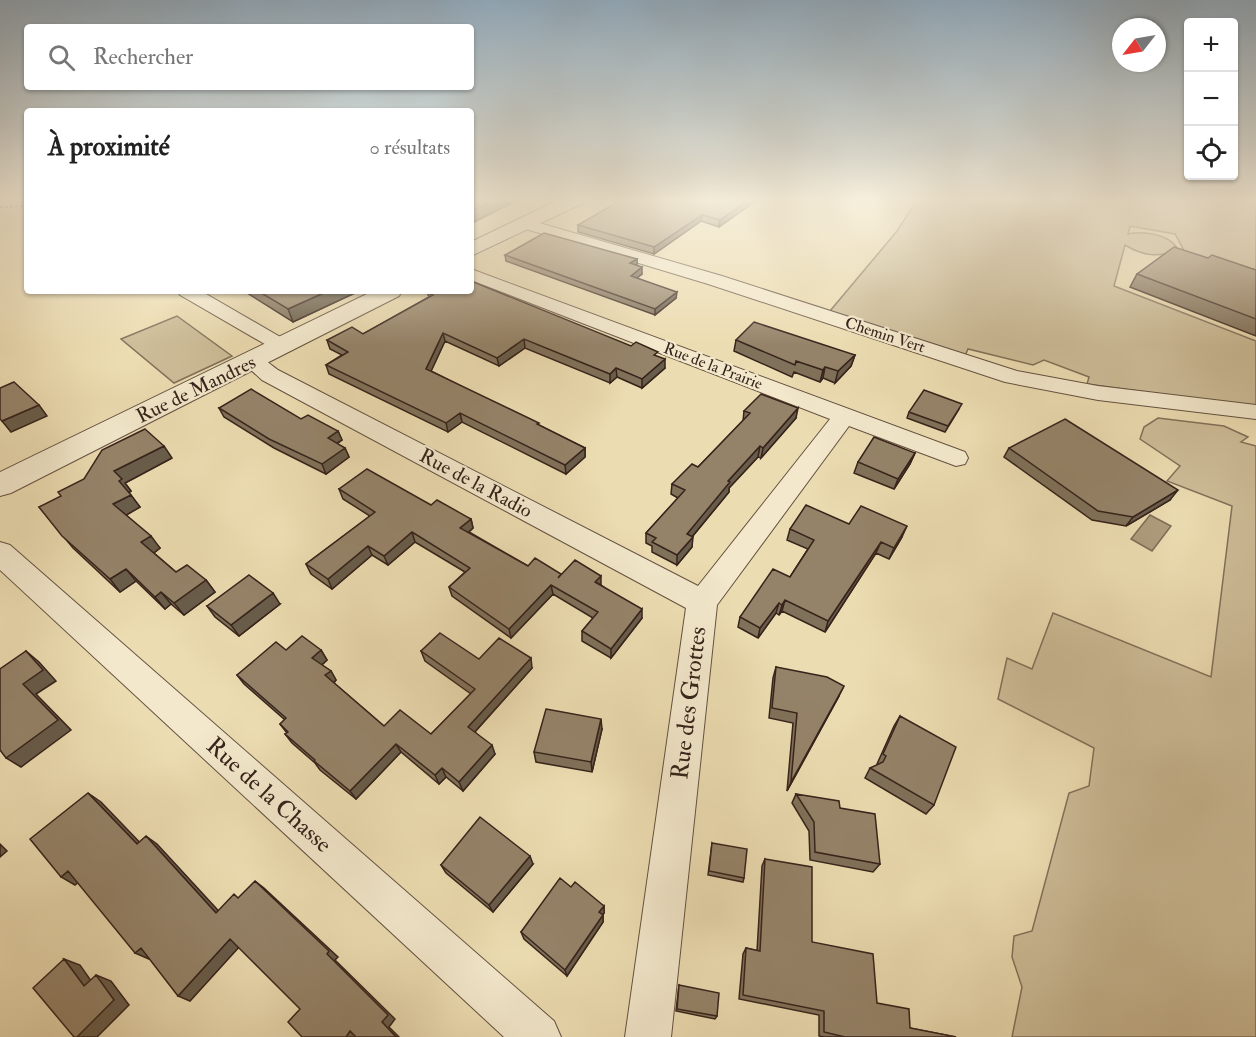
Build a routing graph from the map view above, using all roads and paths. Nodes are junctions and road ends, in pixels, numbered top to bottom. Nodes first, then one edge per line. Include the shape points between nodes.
1 (608, 248) edge
2 (474, 275) edge
3 (192, 294) edge
4 (385, 294) edge
5 (282, 346) junction
6 (252, 361) junction
7 (1256, 412) edge
8 (844, 416) junction
9 (956, 458) dead end
10 (0, 485) edge
11 (0, 553) edge
12 (702, 602) junction
13 (538, 1037) edge
14 (648, 1037) edge

1 - 7 street, Chemin Vert via 1014,377 1098,393
2 - 8 street, Rue de la Prairie
3 - 5 street
4 - 5 street, Rue de Mandres
5 - 6 street, Rue de Mandres
6 - 10 street, Rue de Mandres
6 - 12 street, Rue de la Radio via 270,375
8 - 9 street, Rue de la Prairie
8 - 12 street, Rue des Grottes
11 - 13 street, Rue de la Chasse
12 - 14 street, Rue des Grottes

